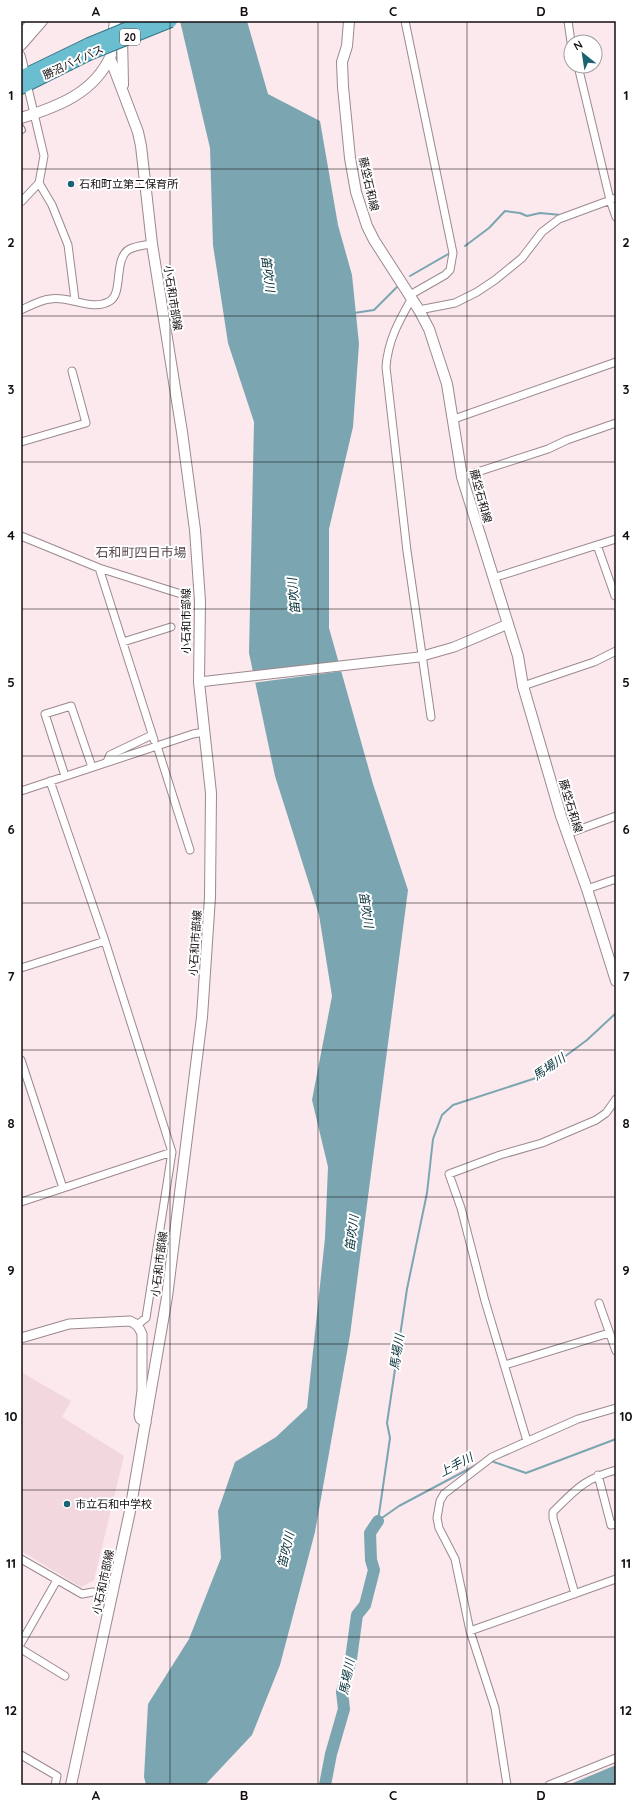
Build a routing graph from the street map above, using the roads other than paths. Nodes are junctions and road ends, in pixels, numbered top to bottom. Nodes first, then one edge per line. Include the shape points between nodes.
1 (31, 21) edge
2 (42, 21) edge
3 (115, 21) edge
4 (121, 21) edge
5 (146, 21) edge
6 (171, 21) edge
7 (349, 21) edge
8 (405, 21) edge
9 (568, 21) edge
10 (21, 33) edge
11 (570, 34) edge
12 (21, 45) edge
13 (89, 49) junction
14 (21, 55) edge
15 (110, 58) junction
16 (23, 72) edge
17 (580, 74) edge
18 (98, 78) junction
19 (118, 80) junction
20 (25, 88) edge
21 (124, 99) junction
22 (35, 114) junction
23 (21, 118) edge
24 (39, 183) junction
25 (613, 199) edge
26 (21, 202) edge
27 (616, 217) edge
28 (152, 244) junction
29 (410, 295) junction
30 (75, 300) junction
31 (21, 310) edge
32 (419, 310) junction
33 (616, 362) edge
34 (72, 371) dead end
35 (454, 419) junction
36 (616, 423) edge
37 (21, 442) edge
38 (462, 477) junction
39 (21, 536) edge
40 (616, 539) edge
41 (597, 545) junction
42 (99, 568) junction
43 (493, 578) junction
44 (181, 594) dead end
45 (615, 596) dead end
46 (508, 624) junction
47 (171, 627) dead end
48 (123, 642) junction
49 (616, 651) edge
50 (421, 656) junction
51 (199, 682) junction
52 (523, 686) junction
53 (431, 717) dead end
54 (204, 732) junction
55 (158, 749) dead end
56 (107, 762) junction
57 (92, 767) junction
58 (66, 776) junction
59 (50, 781) junction
60 (21, 790) edge
61 (616, 816) edge
62 (567, 834) junction
63 (190, 850) dead end
64 (616, 879) edge
65 (587, 889) junction
66 (105, 941) junction
67 (612, 957) edge
68 (21, 968) edge
69 (616, 981) edge
70 (21, 1060) edge
71 (616, 1100) edge
72 (172, 1152) junction
73 (63, 1188) junction
74 (21, 1202) edge
75 (599, 1303) dead end
76 (138, 1325) junction
77 (610, 1333) junction
78 (21, 1338) edge
79 (616, 1351) edge
80 (505, 1365) junction
81 (616, 1408) edge
82 (146, 1423) junction
83 (527, 1441) junction
84 (616, 1470) edge
85 (598, 1475) junction
86 (616, 1524) edge
87 (21, 1559) edge
88 (616, 1579) edge
89 (58, 1580) junction
90 (93, 1592) dead end
91 (575, 1594) junction
92 (470, 1631) junction
93 (21, 1643) edge
94 (21, 1649) edge
95 (65, 1676) dead end
96 (21, 1755) edge
97 (616, 1758) edge
98 (55, 1785) edge
99 (71, 1785) edge
100 (507, 1785) edge
101 (548, 1785) edge

1 - 10 street
2 - 12 main road
3 - 15 main road, 小石和市部線
4 - 15 main road, 小石和市部線 via 117,46
4 - 21 main road, 小石和市部線
5 - 13 highway, 20, bridge
6 - 13 highway, 勝沼バイパス / 20, bridge
7 - 29 main road, 藤垈石和線 via 347,46 342,62 350,158 360,208 367,226
8 - 29 street via 452,252 450,270
9 - 11 street
13 - 16 highway, 20
13 - 20 highway, 勝沼バイパス / 20
14 - 16 street
15 - 18 main road, 小石和市部線
15 - 19 main road, 小石和市部線
17 - 25 street
18 - 19 main road via 112,76
18 - 22 main road, 小石和市部線 via 71,99
19 - 21 main road, 小石和市部線
20 - 22 street
21 - 28 main road, 小石和市部線 via 139,139
22 - 23 main road, 小石和市部線
22 - 24 street via 44,156
24 - 26 street
24 - 30 street via 52,206 68,245
25 - 27 street
25 - 32 street via 559,219 542,232 522,258 477,292 455,303
28 - 30 street via 131,249 124,254 112,299 99,305
28 - 51 main road, 小石和市部線 via 182,432 194,530 200,601
29 - 32 main road, 藤垈石和線
29 - 50 street via 393,333 387,352 386,367
30 - 31 street via 49,298
32 - 35 main road, 藤垈石和線 via 429,329 447,384
33 - 35 street
34 - 37 street via 86,423
35 - 38 main road, 藤垈石和線
36 - 38 street via 548,449
38 - 43 main road, 藤垈石和線
39 - 42 street
40 - 41 street
41 - 43 street
41 - 45 street
42 - 44 street
42 - 48 street
43 - 46 main road, 藤垈石和線
46 - 50 street via 454,647
46 - 52 main road, 藤垈石和線 via 518,656
47 - 48 street
48 - 56 street via 153,738 110,755
49 - 52 street via 594,662
50 - 51 street
50 - 53 street
51 - 54 main road, 小石和市部線
52 - 62 main road, 藤垈石和線
54 - 56 street
54 - 82 main road, 小石和市部線 via 211,793 206,975 167,1297
55 - 63 street
56 - 57 street
57 - 58 street
57 - 58 street via 71,706 45,714
58 - 59 street
59 - 60 street
59 - 66 street
61 - 62 street
62 - 65 main road, 藤垈石和線
64 - 65 street
65 - 67 main road, 藤垈石和線
66 - 68 street
66 - 72 street
67 - 69 main road, 藤垈石和線
70 - 73 street
71 - 80 street via 606,1113 596,1120 542,1143 449,1174
72 - 73 street
72 - 76 street via 146,1318
73 - 74 street
75 - 77 street
76 - 78 street via 130,1321 69,1324
76 - 82 street via 142,1334 142,1390 139,1415
77 - 79 street
77 - 80 street
80 - 83 street
81 - 83 street via 578,1419
82 - 99 main road, 小石和市部線 via 129,1517
83 - 92 street via 492,1457 444,1494 440,1501 437,1518 455,1559
84 - 85 street
85 - 86 street via 611,1525
85 - 91 street via 580,1485 553,1512
87 - 89 street
88 - 91 street
89 - 90 street via 82,1594
89 - 93 street
91 - 92 street
92 - 100 street via 494,1708
94 - 95 street
96 - 98 street via 57,1776
97 - 101 street

